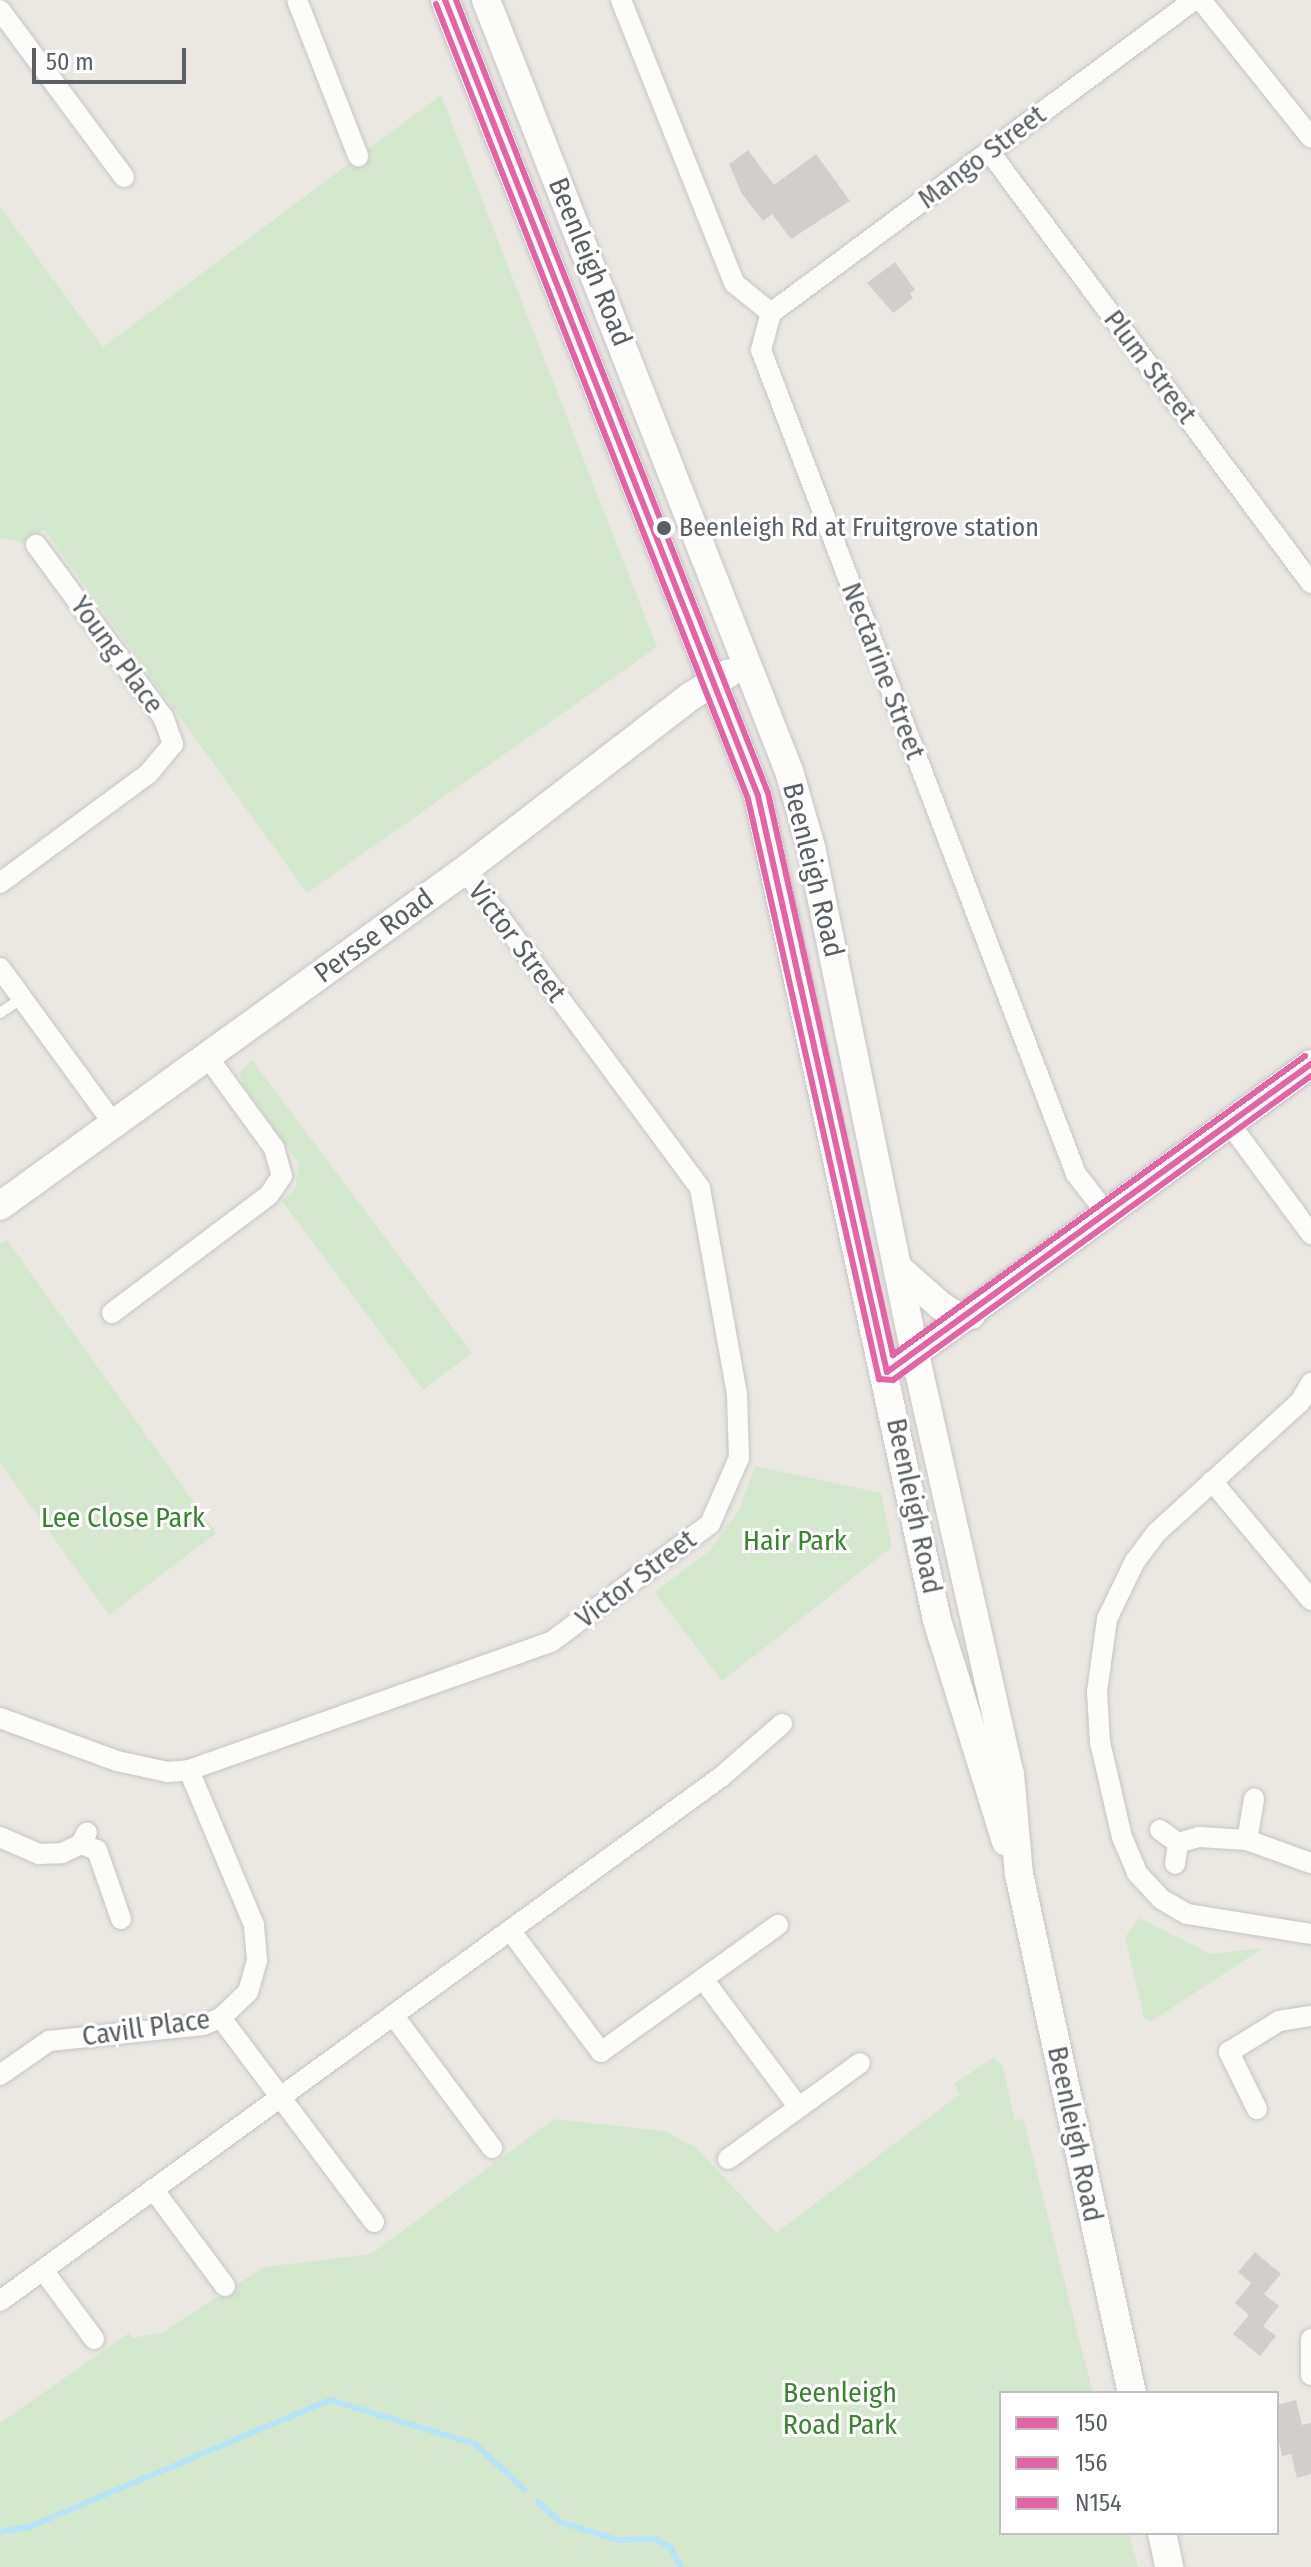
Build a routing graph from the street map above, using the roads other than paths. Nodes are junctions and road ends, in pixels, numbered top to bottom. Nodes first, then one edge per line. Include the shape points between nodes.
1 (297, 0) edge
2 (445, 0) edge
3 (486, 0) edge
4 (621, 0) edge
5 (1194, 0) edge
6 (1201, 0) edge
7 (0, 10) edge
8 (1311, 138) edge
9 (989, 151) junction
10 (358, 156) dead end
11 (124, 177) dead end
12 (771, 313) junction
13 (36, 545) dead end
14 (1311, 583) edge
15 (747, 666) junction
16 (712, 680) junction
17 (465, 870) junction
18 (0, 883) edge
19 (0, 968) edge
20 (22, 998) junction
21 (0, 1013) edge
22 (207, 1056) junction
23 (1311, 1064) edge
24 (113, 1123) junction
25 (1230, 1124) junction
26 (0, 1206) edge
27 (1108, 1215) junction
28 (1311, 1234) edge
29 (899, 1269) junction
30 (112, 1313) dead end
31 (971, 1315) junction
32 (915, 1354) junction
33 (887, 1372) junction
34 (1311, 1383) edge
35 (1212, 1481) junction
36 (1311, 1600) edge
37 (0, 1718) edge
38 (782, 1724) dead end
39 (761, 1741) junction
40 (762, 1763) dead end
41 (189, 1770) junction
42 (1254, 1799) dead end
43 (1160, 1830) dead end
44 (0, 1837) edge
45 (1247, 1840) junction
46 (1311, 1863) edge
47 (1019, 1874) junction
48 (121, 1919) dead end
49 (778, 1925) dead end
50 (510, 1930) junction
51 (1311, 1934) edge
52 (703, 1979) junction
53 (393, 2015) junction
54 (1311, 2016) edge
55 (221, 2018) junction
56 (860, 2063) dead end
57 (0, 2075) edge
58 (280, 2097) junction
59 (797, 2105) junction
60 (1257, 2109) dead end
61 (492, 2148) dead end
62 (728, 2159) dead end
63 (153, 2189) junction
64 (374, 2222) dead end
65 (43, 2270) junction
66 (225, 2286) dead end
67 (0, 2301) edge
68 (94, 2339) dead end
69 (1311, 2339) edge
70 (1311, 2375) edge
71 (1132, 2391) edge
72 (1162, 2535) edge
73 (1169, 2567) edge

1 - 10 street
2 - 16 main road, Beenleigh Road
3 - 15 main road, Beenleigh Road
4 - 12 street via 734,283
5 - 9 street, Mango Street
6 - 8 street
7 - 11 street
9 - 12 street, Mango Street
9 - 14 street, Plum Street
12 - 27 street, Nectarine Street via 761,350 814,492 1076,1174
13 - 18 street, Young Place via 163,717 173,744 148,774
15 - 16 main road, Persse Road
15 - 29 main road, Beenleigh Road via 789,771 811,847
16 - 17 main road, Persse Road
16 - 33 main road, Beenleigh Road via 758,796
17 - 22 main road, Persse Road
17 - 41 street, Victor Street via 700,1188 737,1394 739,1458 710,1524 551,1642
19 - 20 street
20 - 21 lane
20 - 24 street
22 - 24 main road, Persse Road
22 - 30 street via 274,1148 282,1176 269,1195
23 - 25 main road
24 - 26 main road, Persse Road
25 - 27 main road
25 - 28 street
27 - 31 main road
29 - 31 main road via 957,1316
29 - 32 main road, Beenleigh Road
31 - 32 main road
32 - 33 main road
32 - 47 main road, Beenleigh Road via 1010,1774
33 - 47 main road, Beenleigh Road via 937,1620 988,1793
34 - 35 street via 1300,1402
35 - 36 street
35 - 51 street via 1157,1532 1120,1589 1099,1657 1100,1742 1122,1837 1137,1873 1161,1899 1215,1922
37 - 41 street, Victor Street via 117,1761 168,1772
38 - 39 street
39 - 40 street
39 - 50 street via 721,1777
41 - 55 street, Cavill Place via 254,1925 257,1960 248,1992
42 - 45 street
43 - 45 street via 1177,1854 1199,1837
44 - 48 street via 39,1854 62,1853 84,1838 97,1850
45 - 46 street
47 - 71 main road, Beenleigh Road
49 - 52 street
50 - 52 street via 601,2052
50 - 53 street
52 - 59 street
53 - 58 street
53 - 61 street
54 - 60 street via 1279,2021 1229,2052
55 - 57 street, Cavill Place via 203,2025 49,2041
55 - 58 street
56 - 59 street
58 - 63 street
58 - 64 street
59 - 62 street
63 - 65 street
63 - 66 street
65 - 67 street
65 - 68 street
69 - 70 street
72 - 73 main road

